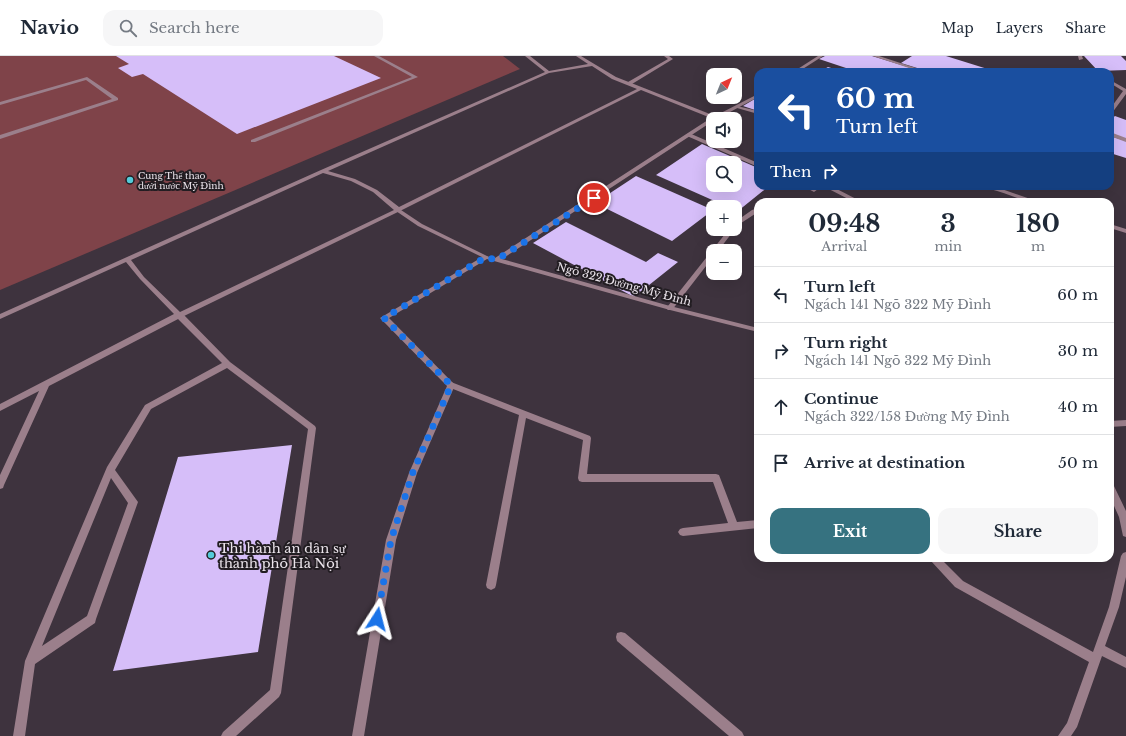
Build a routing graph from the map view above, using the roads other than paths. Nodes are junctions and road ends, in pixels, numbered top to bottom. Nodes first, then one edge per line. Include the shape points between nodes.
1 (376, 56) edge
2 (527, 56) edge
3 (578, 56) edge
4 (666, 56) edge
5 (821, 56) edge
6 (875, 56) edge
7 (592, 65) junction
8 (802, 68) edge
9 (913, 68) edge
10 (548, 72) junction
11 (630, 83) junction
12 (1114, 84) edge
13 (640, 89) junction
14 (1126, 91) edge
15 (754, 98) edge
16 (0, 104) edge
17 (739, 107) junction
18 (1114, 107) edge
19 (729, 112) edge
20 (754, 112) edge
21 (706, 116) edge
22 (706, 124) edge
23 (689, 135) junction
24 (1114, 136) edge
25 (0, 137) edge
26 (1126, 140) edge
27 (253, 141) dead end
28 (754, 163) edge
29 (323, 171) junction
30 (834, 190) edge
31 (999, 190) edge
32 (850, 198) edge
33 (1024, 198) edge
34 (398, 210) junction
35 (754, 211) edge
36 (742, 220) edge
37 (1114, 227) edge
38 (1126, 231) edge
39 (727, 236) edge
40 (720, 244) edge
41 (486, 257) junction
42 (128, 260) junction
43 (496, 260) junction
44 (706, 262) edge
45 (670, 308) junction
46 (179, 315) junction
47 (0, 317) edge
48 (754, 329) edge
49 (227, 364) junction
50 (46, 384) junction
51 (451, 385) junction
52 (0, 408) edge
53 (523, 413) junction
54 (1126, 423) edge
55 (1114, 424) edge
56 (110, 470) junction
57 (0, 485) edge
58 (1114, 495) edge
59 (1125, 517) edge
60 (754, 524) edge
61 (734, 526) junction
62 (683, 532) dead end
63 (1126, 533) edge
64 (1126, 556) edge
65 (938, 562) edge
66 (491, 585) dead end
67 (621, 637) dead end
68 (1097, 654) junction
69 (30, 662) junction
70 (1126, 663) edge
71 (19, 736) edge
72 (227, 736) edge
73 (358, 736) edge
74 (738, 736) edge
75 (1064, 736) edge

1 - 27 street via 416,77
2 - 10 street
3 - 7 street
4 - 11 street via 671,59
5 - 8 street
6 - 9 street
7 - 10 street
7 - 11 street via 614,78
10 - 29 street
11 - 13 street
12 - 14 street
13 - 21 street
13 - 34 street
14 - 18 street
15 - 17 street
16 - 25 street via 86,78 116,100
17 - 19 street
17 - 20 street
22 - 23 street
23 - 28 street
23 - 43 street
24 - 26 street
29 - 34 street, Ngõ 322 Đường Mỹ Đình via 353,180 376,191
29 - 42 street
30 - 32 street
31 - 33 street
34 - 41 street, Ngõ 322 Đường Mỹ Đình via 420,225
34 - 46 street
35 - 36 street
37 - 38 street
39 - 40 street
41 - 43 street, Ngõ 322 Đường Mỹ Đình
41 - 51 street via 384,318
42 - 46 street
42 - 47 street
43 - 45 street, Ngõ 322 Đường Mỹ Đình
44 - 45 street
45 - 48 street, Ngõ 322 Đường Mỹ Đình
46 - 49 street
46 - 50 street
49 - 56 street via 148,408
49 - 72 street via 312,428 275,693
50 - 52 street
50 - 57 street
51 - 53 street
51 - 73 street via 413,472 391,540
53 - 61 street via 587,438 582,478 716,478
53 - 66 street
54 - 55 street
56 - 69 street
56 - 69 street via 133,502 91,619
58 - 59 street
59 - 63 street
60 - 61 street
61 - 62 street
64 - 68 street via 1114,607
65 - 68 street via 960,584
67 - 74 street
68 - 70 street
68 - 75 street via 1071,727
69 - 71 street

